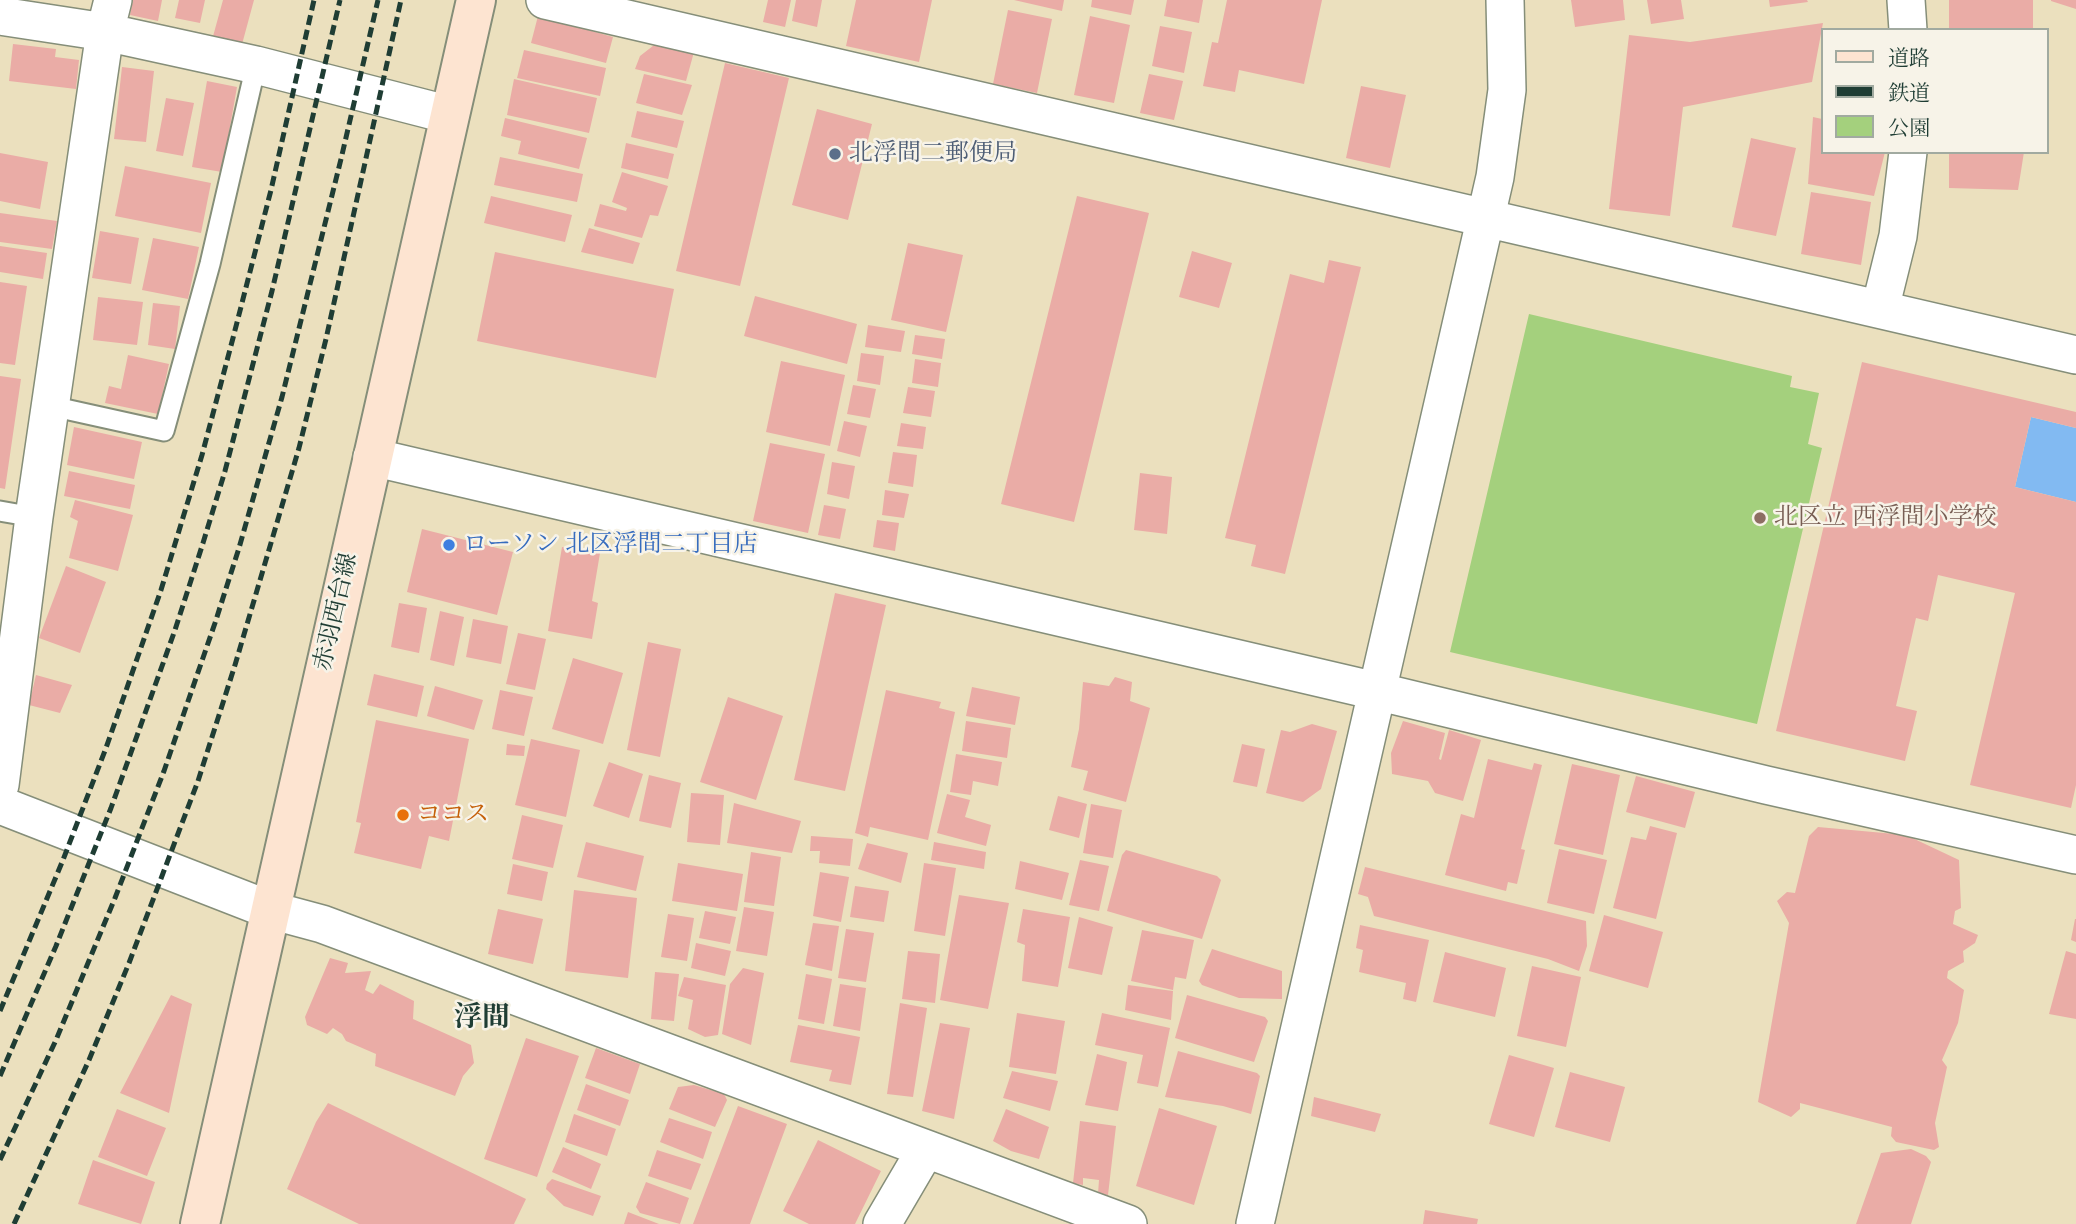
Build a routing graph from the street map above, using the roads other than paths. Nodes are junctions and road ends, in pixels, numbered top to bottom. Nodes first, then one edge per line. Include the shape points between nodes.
1 (476, 0) edge
2 (545, 0) edge
3 (1505, 0) edge
4 (1906, 0) edge
5 (0, 16) edge
6 (109, 16) edge
7 (1908, 28) edge
8 (256, 65) junction
9 (450, 115) junction
10 (1908, 154) edge
11 (1484, 219) junction
12 (1880, 309) junction
13 (2076, 355) edge
14 (51, 406) junction
15 (372, 457) junction
16 (17, 514) edge
17 (1376, 691) junction
18 (0, 785) edge
19 (0, 805) edge
20 (2076, 855) edge
21 (270, 910) junction
22 (926, 1149) junction
23 (200, 1224) edge
24 (882, 1224) edge
25 (1127, 1224) edge
26 (1255, 1224) edge

1 - 9 main road, 赤羽西台線
2 - 11 street
3 - 11 street via 1507,90
4 - 7 street
5 - 6 street
6 - 8 street
6 - 14 street
8 - 9 street
8 - 14 lane via 164,431
9 - 15 main road, 赤羽西台線
10 - 12 street via 1898,236
11 - 12 street
11 - 17 street
12 - 13 street
14 - 16 street
15 - 17 street
15 - 21 main road, 赤羽西台線
16 - 18 street
17 - 20 street
17 - 26 street
19 - 21 street
21 - 22 street via 322,924
21 - 23 main road, 赤羽西台線
22 - 24 street
22 - 25 street

